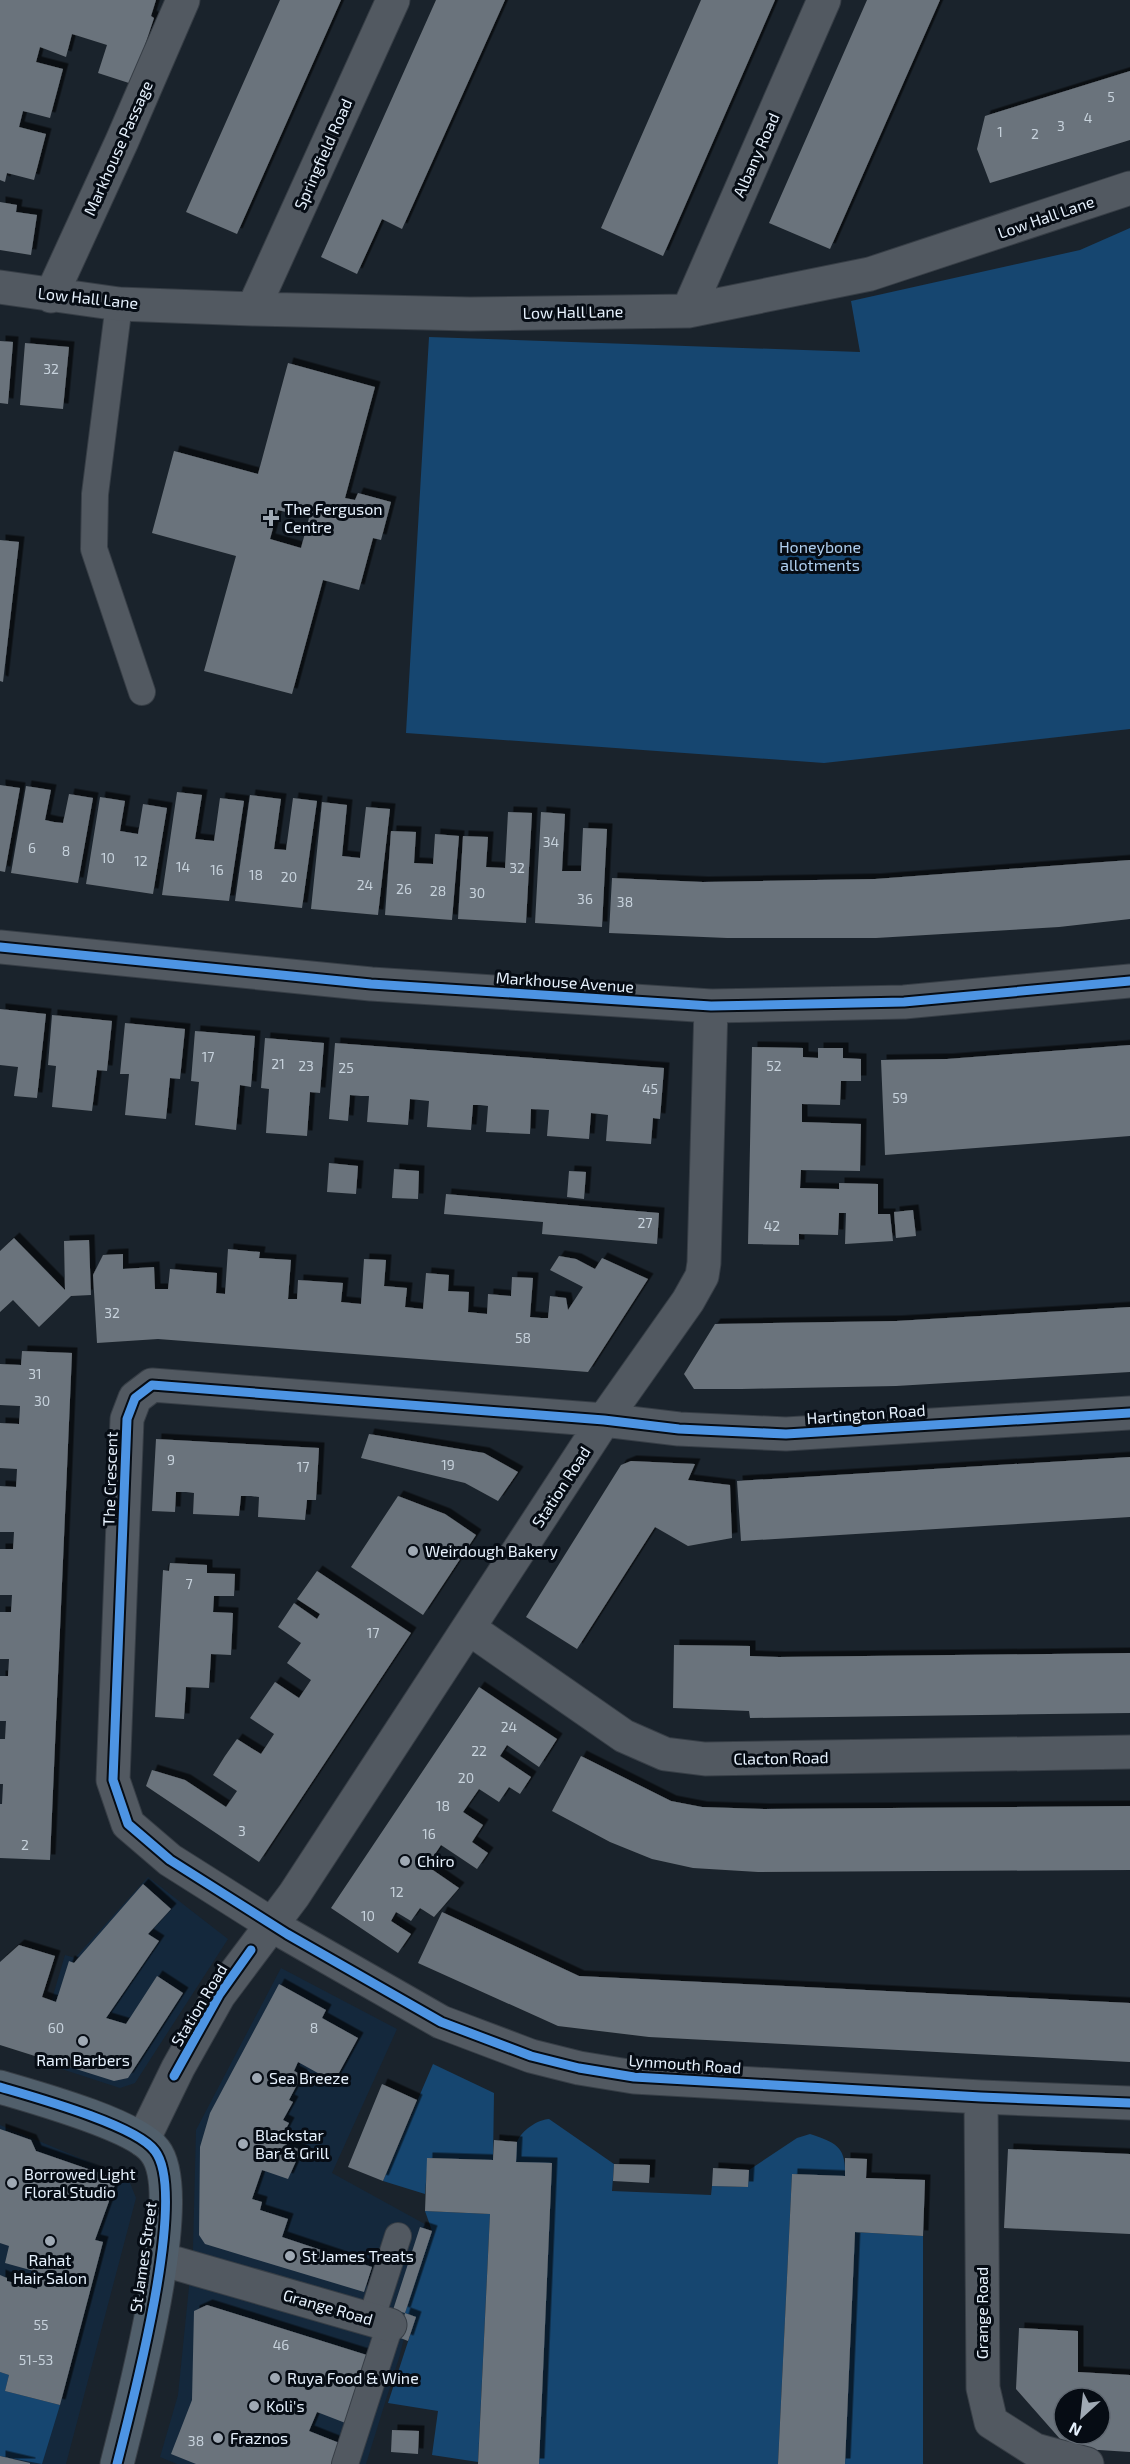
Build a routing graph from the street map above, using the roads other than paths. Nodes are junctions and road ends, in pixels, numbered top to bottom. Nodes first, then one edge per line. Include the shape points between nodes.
1 (183, 0) edge
2 (393, 0) edge
3 (824, 0) edge
4 (1130, 188) edge
5 (0, 287) edge
6 (51, 296) junction
7 (119, 304) junction
8 (253, 309) junction
9 (688, 310) junction
10 (142, 692) dead end
11 (0, 947) edge
12 (1130, 981) edge
13 (711, 1006) junction
14 (1130, 1413) edge
15 (604, 1420) junction
16 (470, 1629) junction
17 (1130, 1752) edge
18 (271, 1924) junction
19 (0, 2087) edge
20 (981, 2097) junction
21 (1130, 2103) edge
22 (142, 2140) junction
23 (398, 2236) dead end
24 (160, 2259) junction
25 (381, 2323) junction
26 (119, 2463) edge
27 (345, 2464) edge
28 (1087, 2464) edge

1 - 6 street, Markhouse Passage
2 - 8 street, Springfield Road
3 - 9 street, Albany Road
4 - 9 street, Low Hall Lane via 870,274
5 - 6 street, Low Hall Lane
6 - 7 street, Low Hall Lane
7 - 8 street, Low Hall Lane
7 - 10 lane via 95,494 94,549
8 - 9 street, Low Hall Lane via 470,314
11 - 13 street, Markhouse Avenue via 371,984
12 - 13 street, Markhouse Avenue via 904,1002
13 - 15 street, Station Road via 702,1276
14 - 15 street, Hartington Road via 786,1434 679,1429
15 - 16 street, Station Road
15 - 18 street, The Crescent via 152,1385 135,1398 127,1419 114,1780 128,1824 170,1860
16 - 17 street, Clacton Road via 616,1731 665,1754 705,1759
16 - 18 street, Station Road via 301,1885
18 - 20 street, Lynmouth Road via 441,2022 531,2056 579,2068 634,2077
18 - 22 street, Station Road via 219,1995
19 - 22 main road, St James Street via 89,2116
20 - 21 street, Lynmouth Road
20 - 28 street, Grange Road via 983,2388 991,2422 1035,2450
22 - 24 main road, St James Street via 155,2150 164,2165 167,2197
23 - 25 lane
24 - 25 street, Grange Road
24 - 26 main road, St James Street
25 - 27 lane, Grange Road

